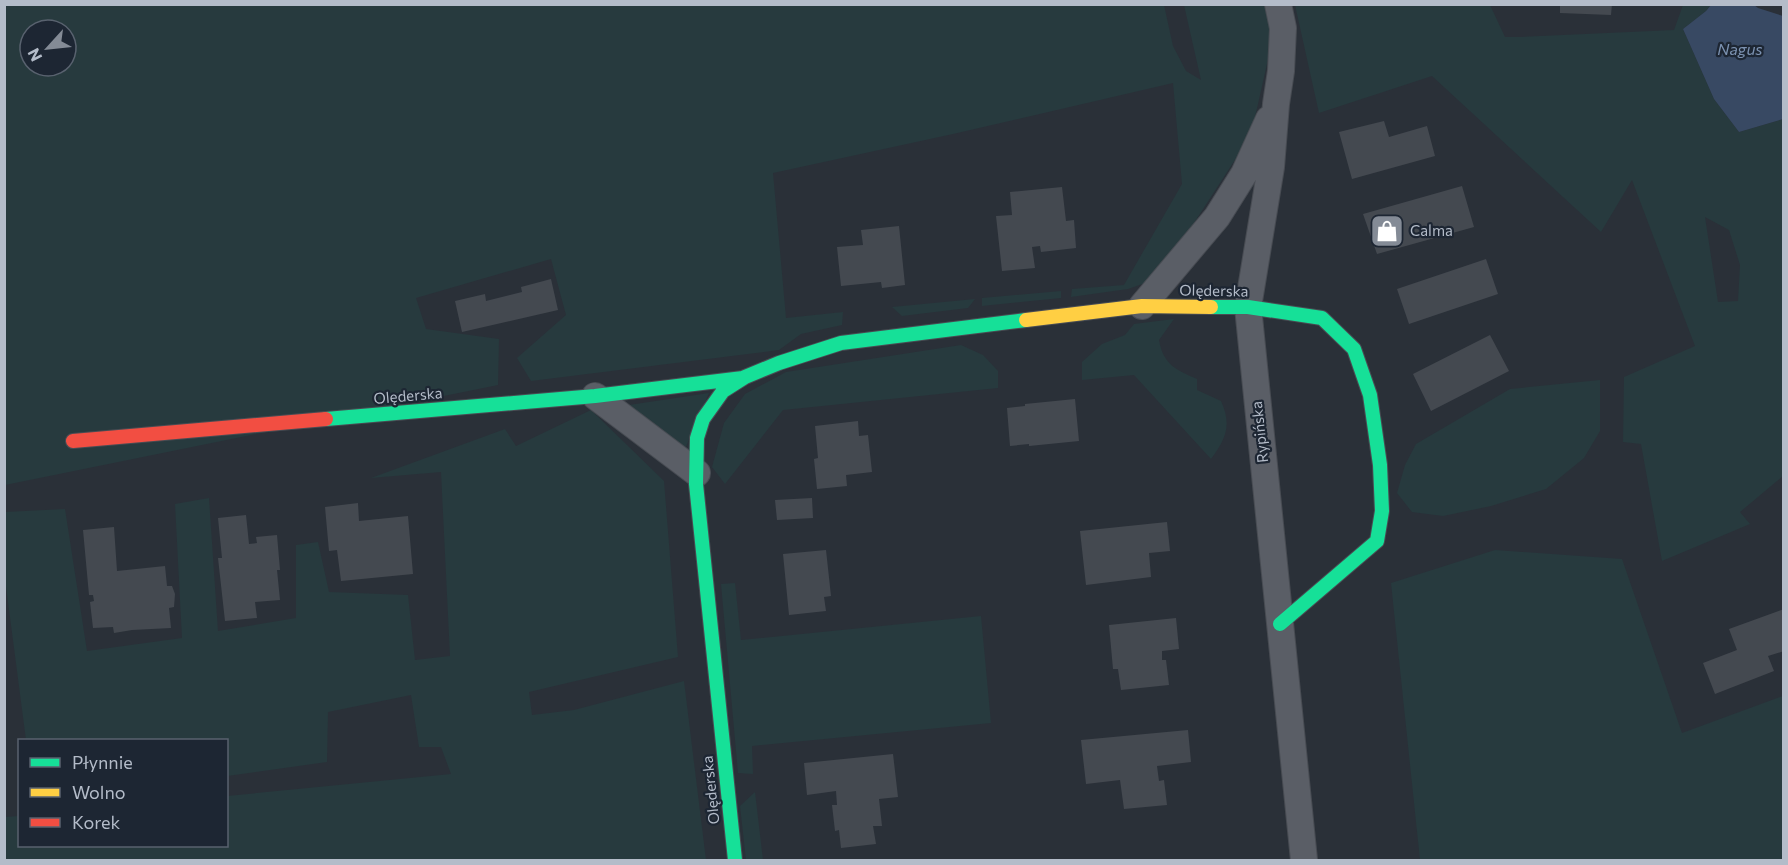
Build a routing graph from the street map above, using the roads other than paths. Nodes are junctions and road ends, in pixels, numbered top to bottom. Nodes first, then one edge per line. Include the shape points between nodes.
1 (1278, 4) edge
2 (1276, 104) junction
3 (1142, 306) junction
4 (1248, 307) junction
5 (745, 378) junction
6 (595, 396) junction
7 (73, 441) dead end
8 (696, 473) junction
9 (1280, 624) junction
10 (735, 861) edge
11 (1304, 861) edge

1 - 2 street, Rypińska via 1283,28
2 - 3 street via 1244,174 1217,217
2 - 4 street, Rypińska via 1271,167
3 - 4 street, Olęderska
3 - 5 street, Olęderska via 841,343
4 - 9 street, Rypińska
4 - 9 street, Olęderska via 1322,318 1354,350 1370,395 1380,465 1382,511 1377,541
5 - 6 street, Olęderska
5 - 8 street, Olęderska via 724,389 704,418 697,436
6 - 7 street, Olęderska
6 - 8 street
8 - 10 street, Olęderska
9 - 11 street, Rypińska

